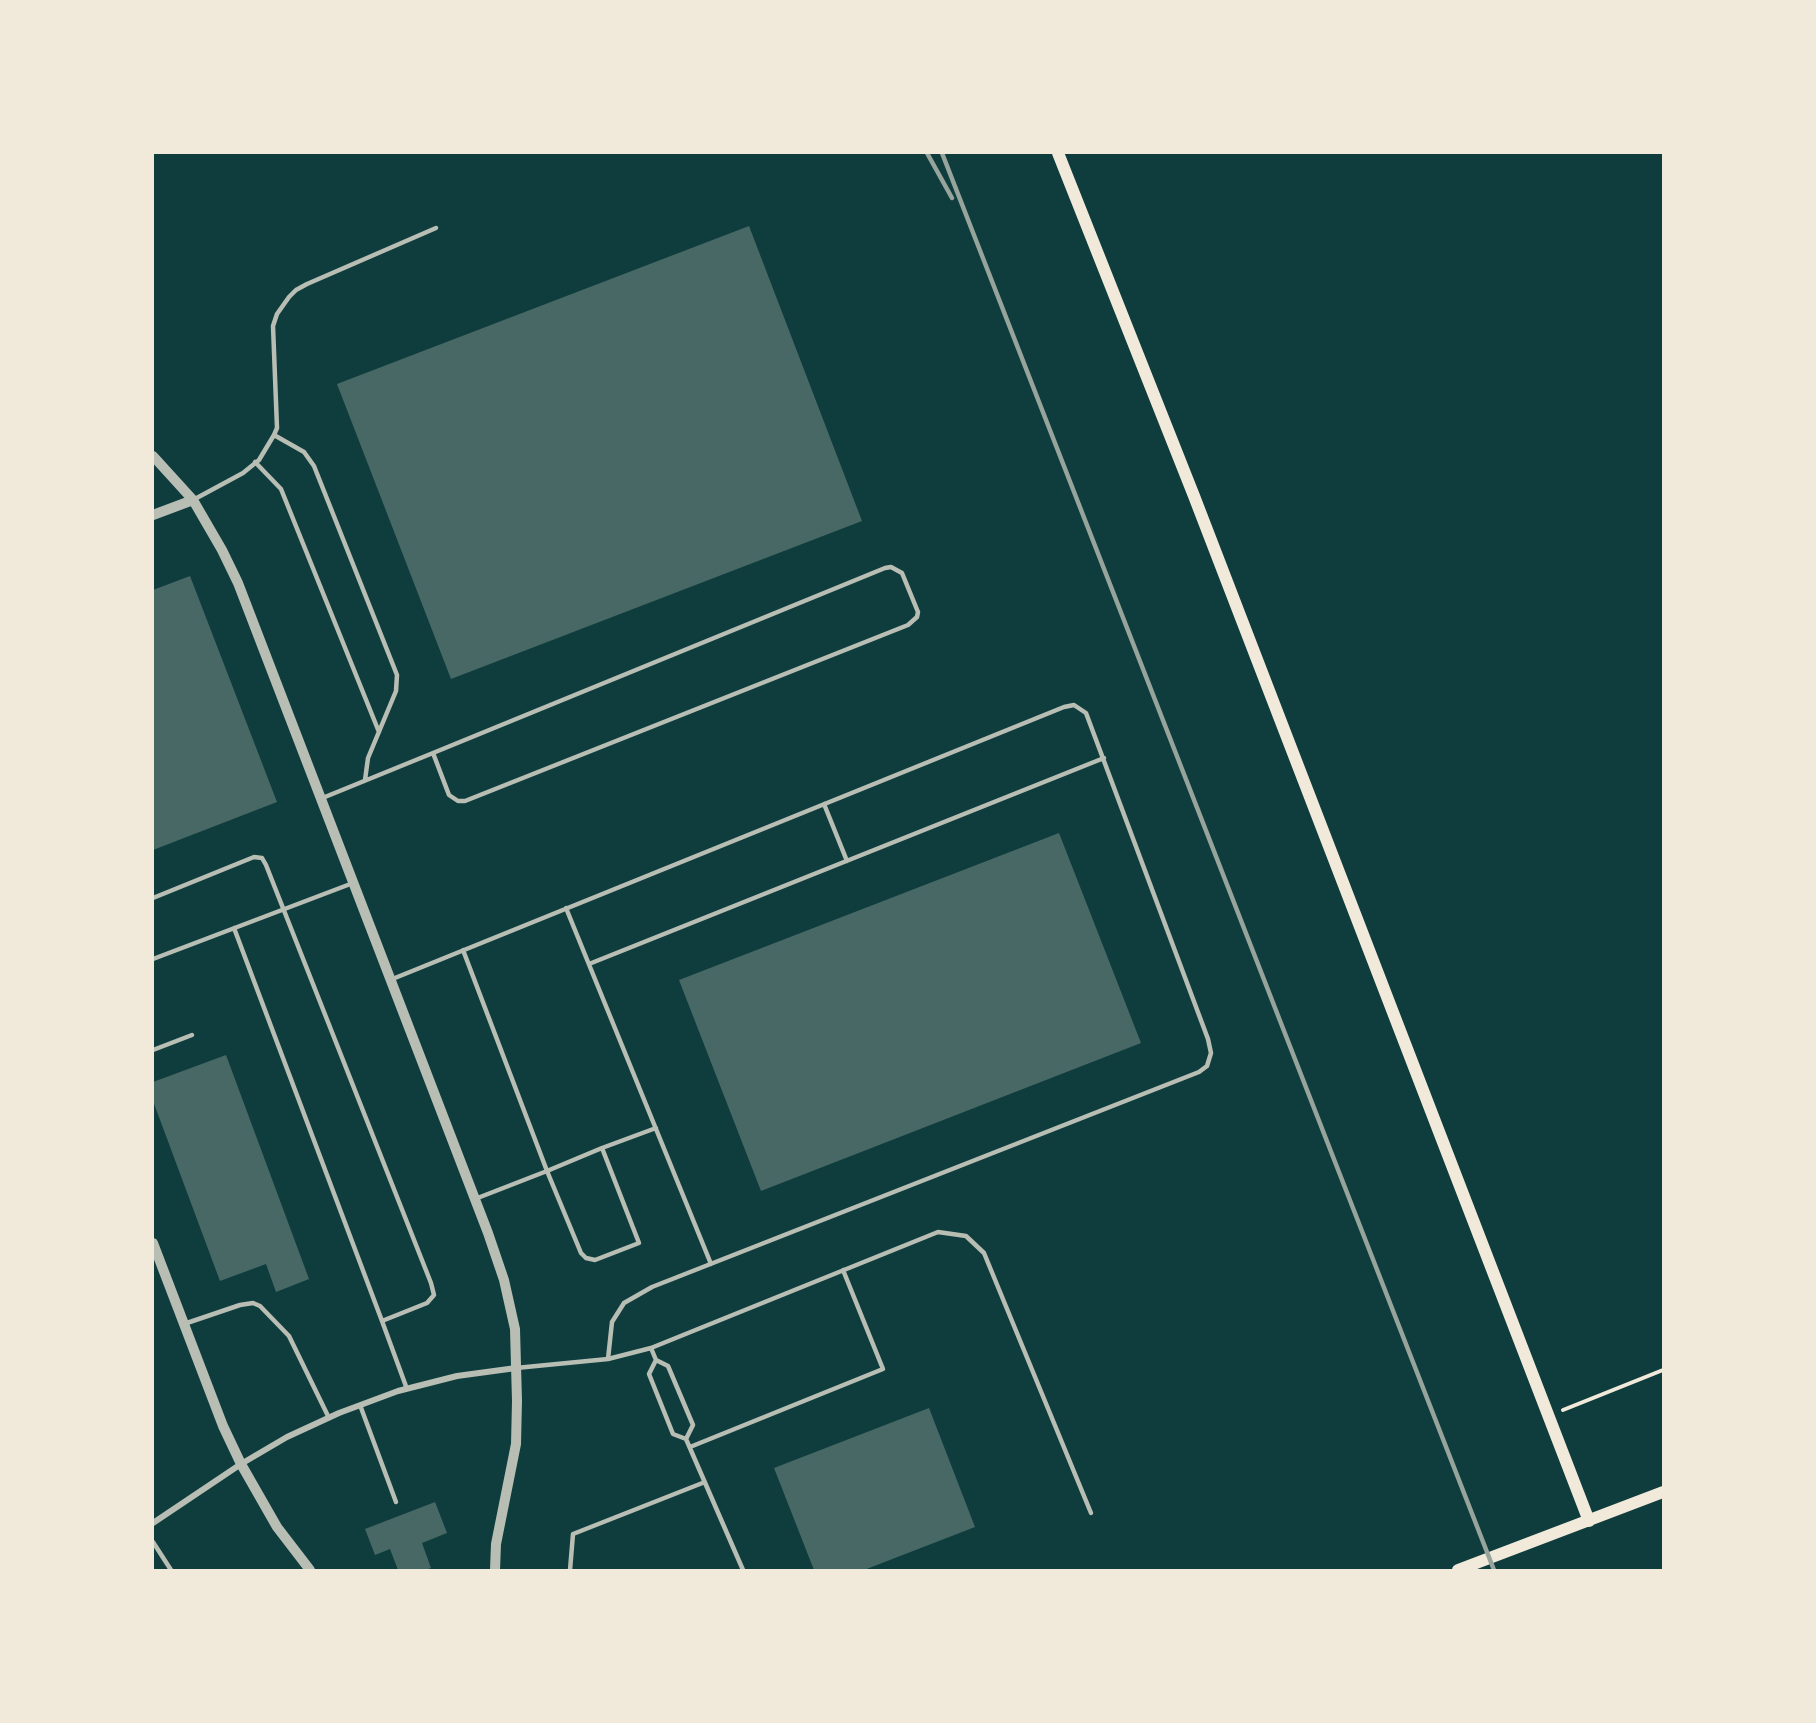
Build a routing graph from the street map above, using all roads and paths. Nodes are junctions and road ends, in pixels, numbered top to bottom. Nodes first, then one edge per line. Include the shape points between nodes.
1 (1058, 153) edge
2 (436, 228) dead end
3 (274, 435) junction
4 (153, 456) edge
5 (255, 462) junction
6 (193, 500) junction
7 (153, 515) edge
8 (379, 732) junction
9 (433, 753) junction
10 (1104, 758) junction
11 (365, 780) junction
12 (320, 798) junction
13 (824, 804) junction
14 (847, 861) junction
15 (353, 883) junction
16 (153, 898) edge
17 (566, 908) junction
18 (283, 909) junction
19 (234, 928) junction
20 (463, 950) junction
21 (153, 959) edge
22 (589, 964) junction
23 (390, 980) junction
24 (192, 1035) dead end
25 (153, 1050) edge
26 (656, 1128) junction
27 (602, 1149) junction
28 (548, 1171) junction
29 (475, 1199) junction
30 (153, 1244) edge
31 (711, 1264) junction
32 (843, 1270) junction
33 (382, 1321) junction
34 (184, 1324) junction
35 (651, 1348) junction
36 (608, 1359) junction
37 (656, 1360) junction
38 (516, 1368) junction
39 (1663, 1370) edge
40 (406, 1389) junction
41 (360, 1405) junction
42 (1548, 1416) junction
43 (329, 1418) junction
44 (686, 1438) junction
45 (690, 1447) junction
46 (241, 1464) junction
47 (705, 1482) junction
48 (1663, 1492) edge
49 (396, 1502) dead end
50 (1091, 1513) dead end
51 (1589, 1521) junction
52 (153, 1523) edge
53 (153, 1542) edge
54 (171, 1570) edge
55 (310, 1570) edge
56 (495, 1570) edge
57 (570, 1570) edge
58 (743, 1570) edge
59 (1458, 1570) edge

1 - 42 main road via 1203,518
2 - 3 lane via 307,284 289,297 273,326 277,428
3 - 5 lane
3 - 8 lane via 308,455 314,466 396,671 396,692
4 - 6 street
5 - 6 lane via 243,473
5 - 8 lane via 281,489
6 - 7 street
6 - 12 street via 238,583
8 - 11 lane via 368,758
9 - 9 lane via 885,568 902,573 918,612 908,625 465,801 449,795
9 - 11 lane
10 - 13 lane via 1086,713 1074,705
10 - 14 lane
10 - 31 lane via 1208,1039 1211,1053 1207,1066
11 - 12 lane
12 - 15 street
13 - 14 lane
13 - 17 lane
14 - 22 lane
15 - 18 lane
15 - 23 street
16 - 18 lane via 254,857 262,858 266,865
17 - 20 lane
17 - 22 lane
18 - 19 lane
18 - 33 lane via 434,1295 427,1303
19 - 21 lane
19 - 33 lane
20 - 23 lane
20 - 28 lane
22 - 26 lane
23 - 29 street
24 - 25 lane
26 - 27 lane
26 - 31 lane
27 - 28 lane
27 - 28 lane via 639,1243 595,1260 586,1258 580,1253
28 - 29 lane
29 - 38 street via 504,1280 514,1329
30 - 34 street
31 - 36 lane via 652,1287 624,1303 612,1322
32 - 35 lane
32 - 45 lane via 883,1369
32 - 50 lane via 938,1232 966,1236 984,1253
33 - 40 lane
34 - 43 lane via 240,1305 260,1306 290,1336
34 - 46 street
35 - 36 lane
35 - 37 lane
36 - 38 lane
37 - 44 lane via 668,1365 693,1425
37 - 44 lane via 649,1374 673,1434
38 - 40 street via 457,1376
38 - 56 street via 516,1444 496,1545
39 - 42 path
40 - 41 street
41 - 43 street
41 - 49 lane
42 - 51 main road
43 - 46 street
44 - 45 lane
45 - 47 lane
46 - 52 street
46 - 55 street via 277,1527
47 - 57 lane via 573,1534
47 - 58 lane
48 - 51 main road
51 - 59 main road
53 - 54 lane

